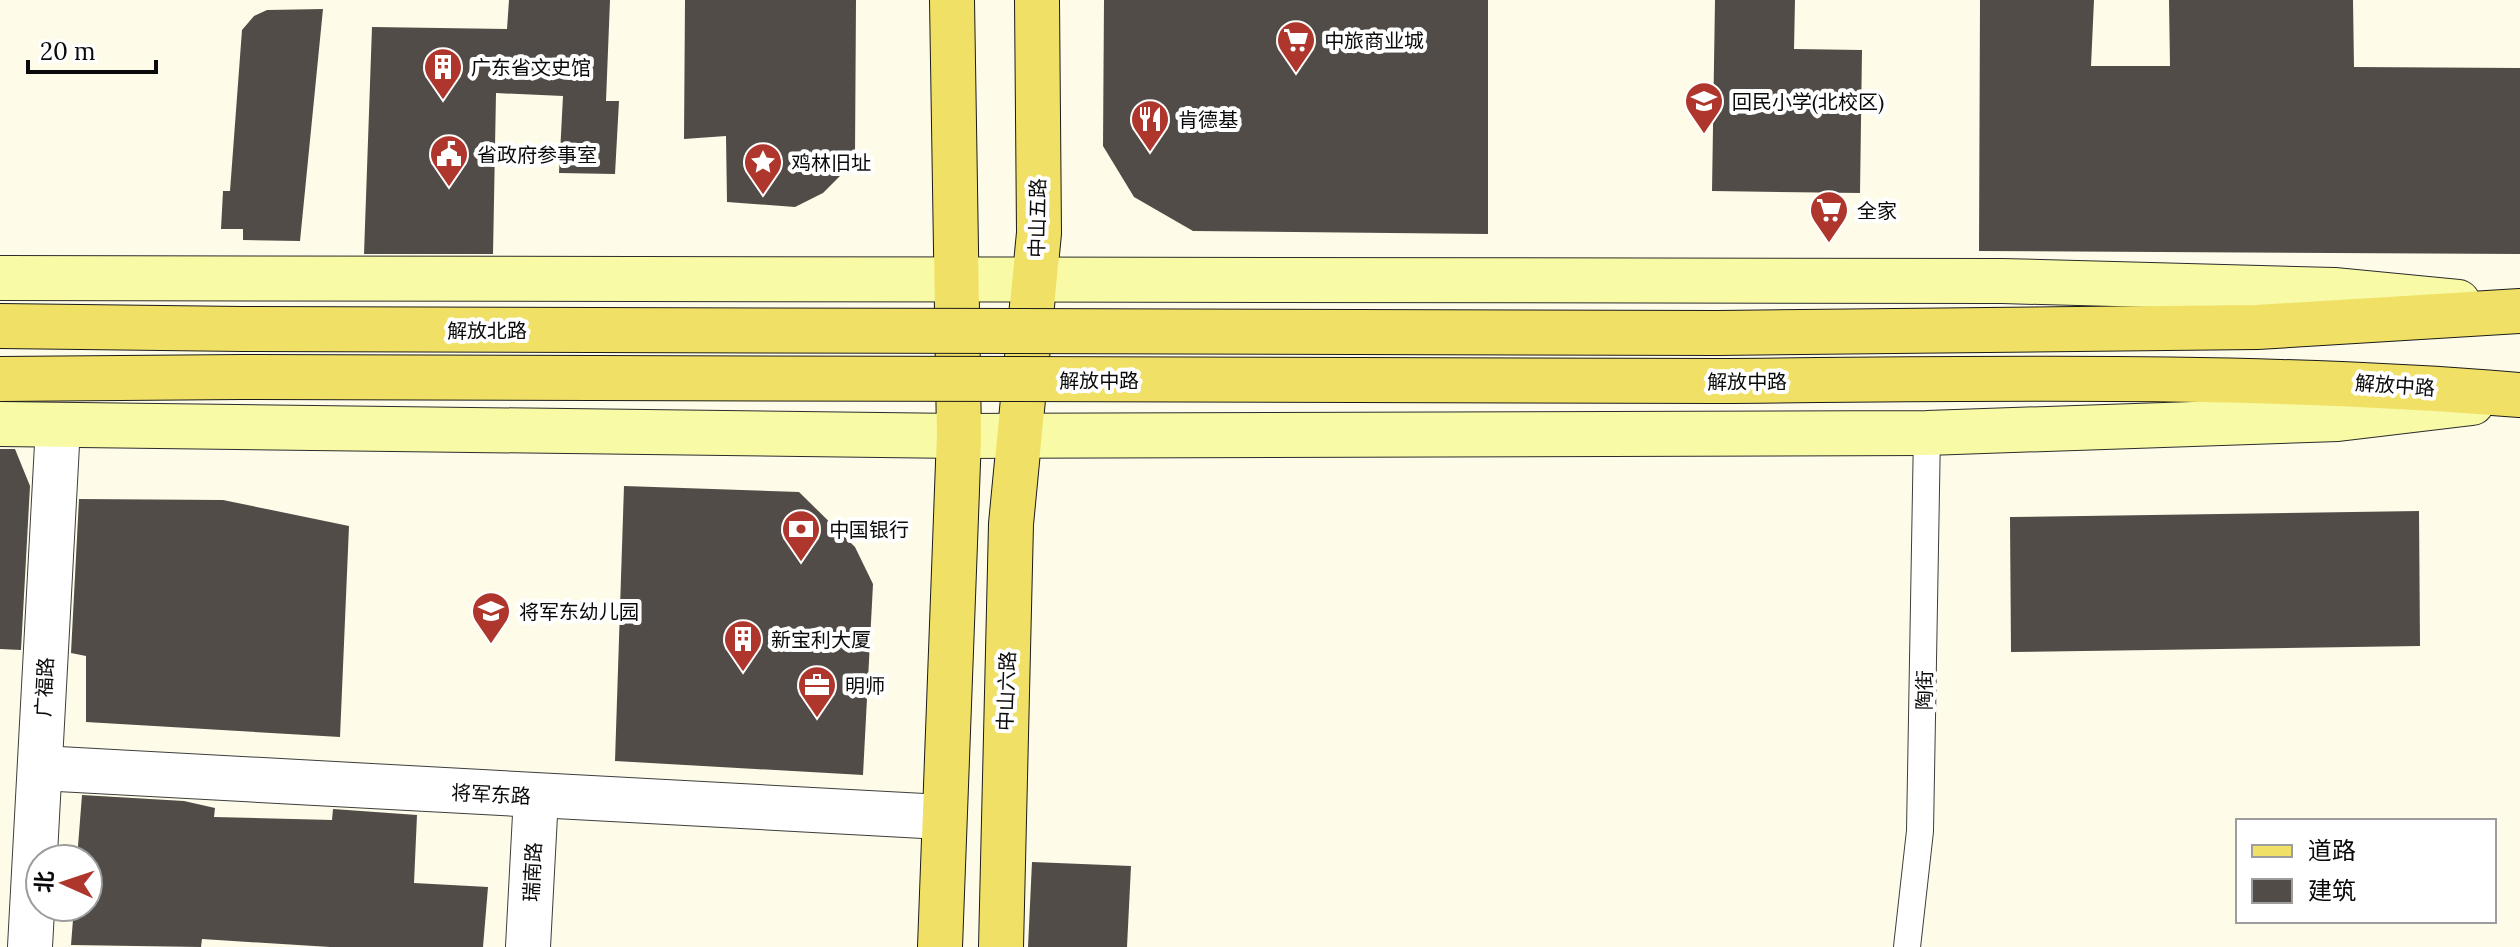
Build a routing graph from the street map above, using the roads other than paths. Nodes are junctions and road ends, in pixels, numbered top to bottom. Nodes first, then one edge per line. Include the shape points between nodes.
1 (952, 0) edge
2 (1037, 0) edge
3 (0, 278) edge
4 (956, 280) junction
5 (1036, 282) junction
6 (2520, 309) edge
7 (0, 326) edge
8 (0, 379) edge
9 (2520, 397) edge
10 (0, 424) edge
11 (58, 426) junction
12 (1927, 433) junction
13 (959, 436) junction
14 (1019, 436) junction
15 (40, 768) junction
16 (536, 796) junction
17 (942, 817) junction
18 (30, 947) edge
19 (528, 947) edge
20 (940, 947) edge
21 (1001, 947) edge
22 (1907, 947) edge

1 - 4 main road
2 - 5 main road, 中山五路
3 - 4 main road
4 - 5 main road
4 - 13 main road
5 - 6 main road via 2002,281 2334,290
5 - 14 main road, 中山五路
6 - 7 main road, 解放北路, bridge via 2225,328 1718,333
8 - 9 main road, 解放中路, bridge via 2160,378 2374,383
9 - 12 main road via 2338,419
10 - 11 main road
11 - 13 main road
11 - 15 street, 广福路
12 - 14 main road
12 - 22 lane, 陶街 via 1920,831
13 - 14 main road
13 - 17 main road
14 - 21 main road, 中山六路 via 1011,524
15 - 16 street, 将军东路
15 - 18 street, 广福路
16 - 17 street, 将军东路
16 - 19 street, 瑞南路
17 - 20 main road

